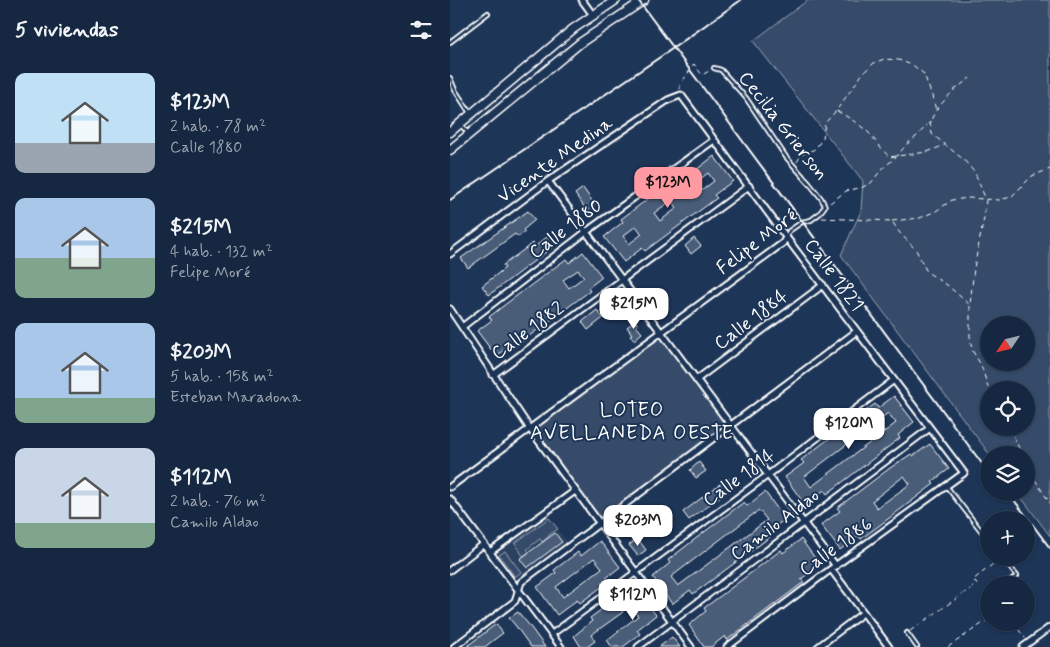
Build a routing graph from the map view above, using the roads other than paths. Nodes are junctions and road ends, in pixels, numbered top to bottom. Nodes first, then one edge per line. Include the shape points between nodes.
1 (582, 0) edge
2 (616, 0) edge
3 (644, 0) edge
4 (488, 13) dead end
5 (592, 16) junction
6 (450, 42) edge
7 (714, 68) road end
8 (450, 78) edge
9 (681, 95) joint
10 (470, 114) junction
11 (460, 124) junction
12 (450, 132) edge
13 (468, 134) junction
14 (714, 140) junction
15 (450, 150) edge
16 (548, 182) junction
17 (749, 186) junction
18 (826, 206) joint
19 (586, 232) junction
20 (786, 237) junction
21 (450, 254) edge
22 (622, 280) junction
23 (823, 285) junction
24 (450, 309) edge
25 (462, 327) junction
26 (857, 331) junction
27 (661, 333) junction
28 (494, 375) junction
29 (696, 380) junction
30 (894, 380) junction
31 (731, 425) junction
32 (930, 428) junction
33 (530, 429) junction
34 (964, 473) joint
35 (768, 475) junction
36 (946, 486) junction
37 (450, 487) edge
38 (575, 491) junction
39 (450, 499) edge
40 (599, 523) junction
41 (804, 523) junction
42 (980, 529) edge
43 (484, 544) junction
44 (490, 552) junction
45 (836, 566) junction
46 (1008, 566) edge
47 (831, 569) junction
48 (450, 570) edge
49 (636, 573) junction
50 (1017, 576) edge
51 (518, 590) junction
52 (863, 613) junction
53 (672, 622) junction
54 (1050, 627) edge
55 (907, 633) road end
56 (552, 634) junction
57 (454, 647) edge
58 (561, 647) edge
59 (638, 647) edge
60 (691, 647) edge
61 (728, 647) edge
62 (818, 647) edge
63 (889, 647) edge
64 (917, 647) edge
65 (1023, 647) edge

1 - 5 street
2 - 5 main road
3 - 13 main road via 580,43
4 - 6 lane
5 - 10 main road
7 - 18 lane, Cecilia Grierson via 721,70 746,98 786,157
8 - 10 lane
9 - 14 street, Calle 1821
9 - 16 street, Vicente Medina via 668,100
10 - 11 main road
11 - 12 main road
11 - 13 lane
13 - 15 main road
14 - 17 street, Calle 1821
14 - 19 street, Calle 1880
16 - 19 street
16 - 21 street, Vicente Medina
17 - 20 street, Calle 1821
17 - 22 street, Calle 1882
18 - 20 lane, Felipe Moré via 811,220 789,231
19 - 22 street
19 - 25 street, Calle 1880
20 - 23 street, Calle 1821
20 - 27 street, Felipe Moré via 783,243
22 - 27 street
22 - 28 street, Calle 1882
23 - 26 street, Calle 1821
23 - 29 street, Calle 1884
24 - 25 street
25 - 28 street
26 - 30 street, Calle 1821
26 - 31 street
27 - 29 street
27 - 33 street, Felipe Moré
28 - 33 street
29 - 31 street
30 - 32 street, Calle 1821
30 - 35 street, Calle 1814
31 - 35 street
31 - 40 street
32 - 34 street, Calle 1821
32 - 41 street, Camilo Aldao
33 - 37 street, Felipe Moré
33 - 38 street
34 - 36 street, Calle 1886
35 - 41 street
35 - 49 street, Calle 1814
36 - 42 lane
36 - 45 street, Calle 1886
38 - 40 street
38 - 44 street
39 - 43 street
40 - 49 street
40 - 51 street via 521,582
41 - 45 street
41 - 53 street, Camilo Aldao
43 - 44 street
43 - 48 street
44 - 51 street
45 - 47 street, Calle 1886
46 - 50 lane
47 - 52 street
47 - 61 street, Calle 1886
49 - 53 street
49 - 56 street, Calle 1814
51 - 56 street
51 - 57 street via 515,601
52 - 62 street
52 - 63 street
53 - 59 street, Camilo Aldao
53 - 60 street
54 - 65 street
55 - 64 lane
56 - 58 street

